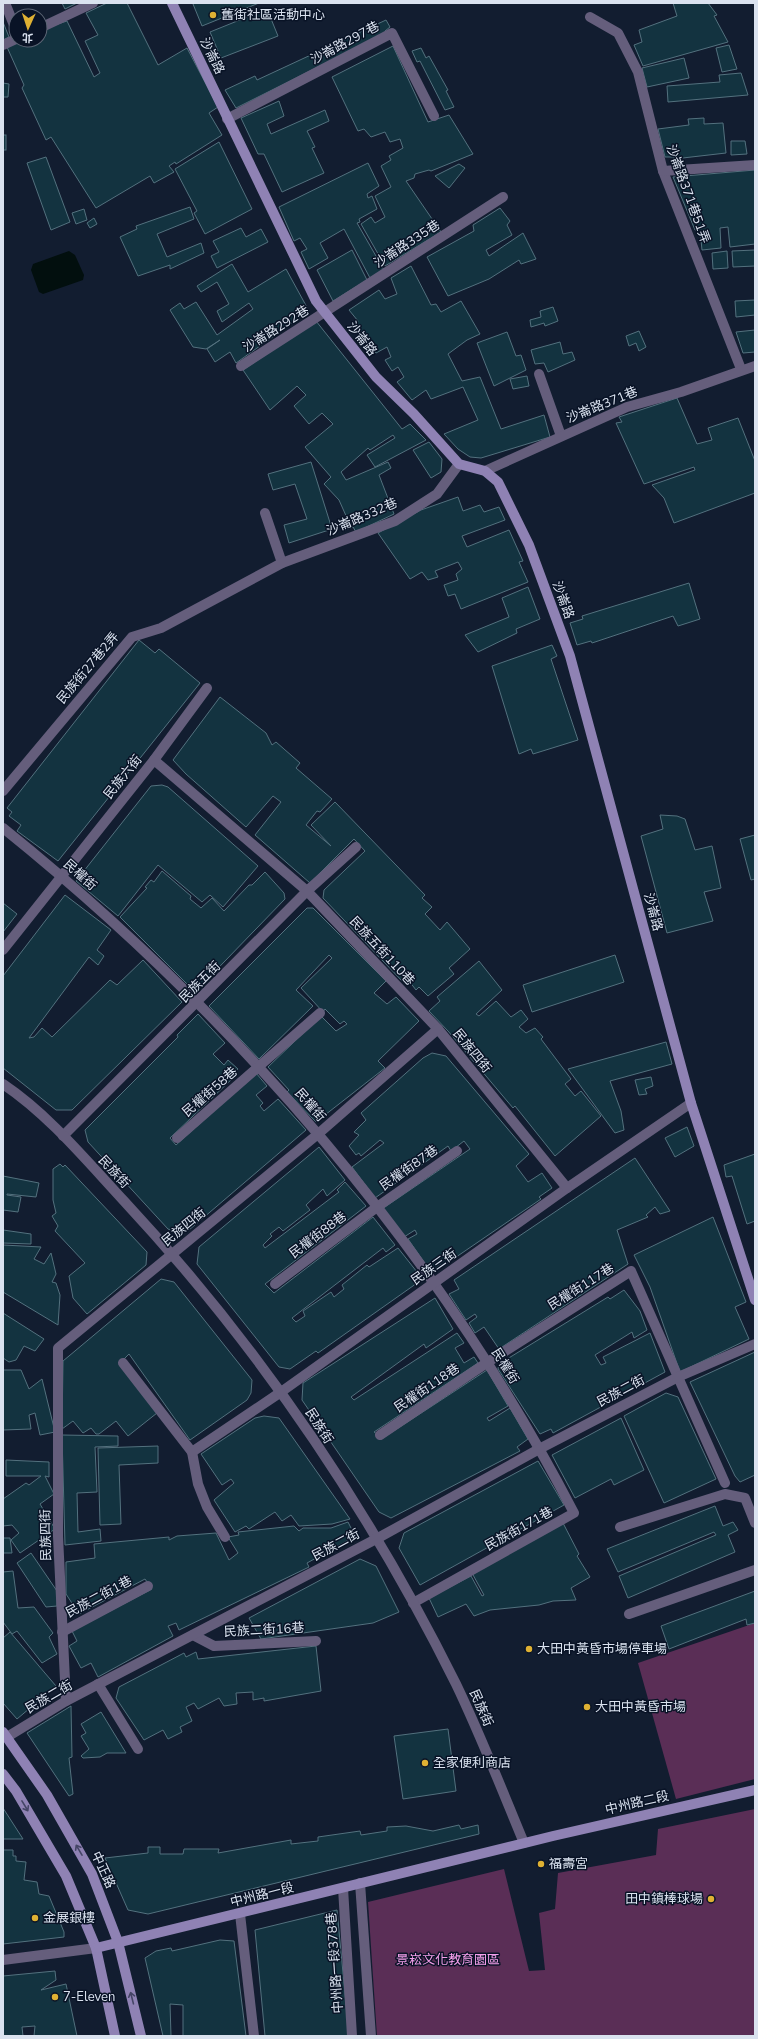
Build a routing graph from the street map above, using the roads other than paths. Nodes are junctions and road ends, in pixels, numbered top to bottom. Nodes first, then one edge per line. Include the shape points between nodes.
1 (93, 3) edge
2 (172, 3) edge
3 (590, 17) dead end
4 (48, 24) edge
5 (434, 116) dead end
6 (227, 119) junction
7 (755, 165) edge
8 (663, 171) junction
9 (503, 197) dead end
10 (325, 313) junction
11 (241, 366) dead end
12 (755, 366) edge
13 (741, 369) junction
14 (539, 374) dead end
15 (561, 436) junction
16 (459, 464) junction
17 (485, 471) junction
18 (265, 514) dead end
19 (282, 563) junction
20 (207, 688) dead end
21 (154, 760) junction
22 (3, 791) edge
23 (3, 828) edge
24 (356, 847) dead end
25 (61, 875) junction
26 (307, 891) junction
27 (3, 950) edge
28 (197, 1003) junction
29 (320, 1013) dead end
30 (438, 1029) junction
31 (260, 1067) junction
32 (3, 1084) edge
33 (691, 1103) junction
34 (318, 1134) junction
35 (63, 1136) junction
36 (177, 1138) dead end
37 (457, 1151) dead end
38 (567, 1188) junction
39 (377, 1207) junction
40 (172, 1253) junction
41 (434, 1282) junction
42 (275, 1284) dead end
43 (755, 1300) edge
44 (755, 1344) edge
45 (488, 1362) junction
46 (123, 1363) dead end
47 (678, 1377) junction
48 (281, 1392) junction
49 (380, 1435) dead end
50 (541, 1448) junction
51 (192, 1452) junction
52 (725, 1483) dead end
53 (755, 1523) edge
54 (620, 1527) dead end
55 (225, 1537) dead end
56 (378, 1538) junction
57 (755, 1570) edge
58 (148, 1586) dead end
59 (413, 1602) junction
60 (629, 1614) dead end
61 (62, 1632) junction
62 (192, 1635) junction
63 (316, 1641) dead end
64 (98, 1684) junction
65 (66, 1700) junction
66 (5, 1734) edge
67 (138, 1749) dead end
68 (3, 1774) edge
69 (755, 1790) edge
70 (524, 1843) junction
71 (360, 1883) junction
72 (343, 1888) junction
73 (240, 1914) junction
74 (118, 1942) junction
75 (96, 1948) junction
76 (3, 1960) edge
77 (116, 2036) edge
78 (141, 2036) edge
79 (254, 2036) edge
80 (352, 2036) edge
81 (372, 2036) edge

1 - 4 street
2 - 6 street, 沙崙路
3 - 8 street, 沙崙路371巷51弄 via 618,33 638,72
5 - 6 street, 沙崙路297巷 via 392,33
6 - 10 street, 沙崙路 via 316,301
7 - 8 street
8 - 13 street, 沙崙路371巷51弄
9 - 10 street, 沙崙路335巷
10 - 11 street, 沙崙路292巷
10 - 16 street, 沙崙路 via 376,378 414,414
12 - 13 street, 沙崙路371巷
13 - 15 street, 沙崙路371巷 via 681,392 626,407
14 - 15 street
15 - 17 street, 沙崙路371巷
16 - 17 street, 沙崙路
16 - 19 street, 沙崙路332巷 via 437,494 395,521
17 - 33 street, 沙崙路 via 498,482 529,545 570,656
18 - 19 street
19 - 22 street, 民族街27巷2弄 via 160,628 132,637
20 - 21 street
21 - 25 street, 民族六街
21 - 26 street, 民族六街
23 - 25 street, 民權街
24 - 26 street, 民族五街
25 - 27 street, 民族六街
25 - 28 street, 民權街
26 - 28 street, 民族五街
26 - 30 street, 民族五街110巷
28 - 31 street, 民權街
28 - 35 street, 民族五街
29 - 31 street, 民權街58巷
30 - 34 street, 民族四街
30 - 38 street, 民族四街
31 - 34 street, 民權街
31 - 36 street, 民權街58巷
32 - 35 street, 民族街 via 23,1097
33 - 38 street, 民族三街
33 - 43 street, 沙崙路
34 - 39 street, 民權街
34 - 40 street, 民族四街
35 - 40 street, 民族街
37 - 39 street, 民權街87巷
38 - 41 street, 民族三街
39 - 41 street, 民權街
39 - 42 street, 民權街88巷
40 - 48 street, 民族街
40 - 61 street, 民族四街 via 58,1348 58,1536
41 - 45 street, 民權街
41 - 48 street, 民族三街
44 - 47 street, 民族二街
45 - 47 street, 民權街117巷 via 631,1271
45 - 49 street, 民權街118巷
45 - 50 street, 民權街
46 - 51 street
47 - 50 street, 民族二街
47 - 52 street
48 - 51 street, 民族三街
48 - 56 street, 民族街
50 - 56 street, 民族二街
50 - 59 street, 民族街171巷 via 574,1513
51 - 55 street via 198,1484 207,1507
53 - 54 street via 745,1498 725,1494
56 - 59 street, 民族街
56 - 62 street, 民族二街
57 - 60 street
58 - 61 street, 民族二街1巷
59 - 70 street, 民族街 via 456,1685
61 - 65 street, 民族四街
62 - 63 street, 民族二街16巷 via 214,1646
62 - 64 street, 民族二街
64 - 65 street, 民族二街
64 - 67 street
65 - 66 street, 民族二街
74 -> 66 street, 中正路 via 92,1874 47,1795
68 -> 75 street via 16,1791 66,1876
69 - 70 street, 中州路二段
70 - 71 street, 中州路一段
71 - 72 street, 中州路一段
71 - 81 street
72 - 73 street, 中州路一段
72 - 80 street, 中州路一段378巷
73 - 74 street, 中州路一段
73 - 79 street
74 - 75 street, 中州路一段
78 -> 74 street, 中正路
75 - 76 street, 中州路一段
75 - 77 street

